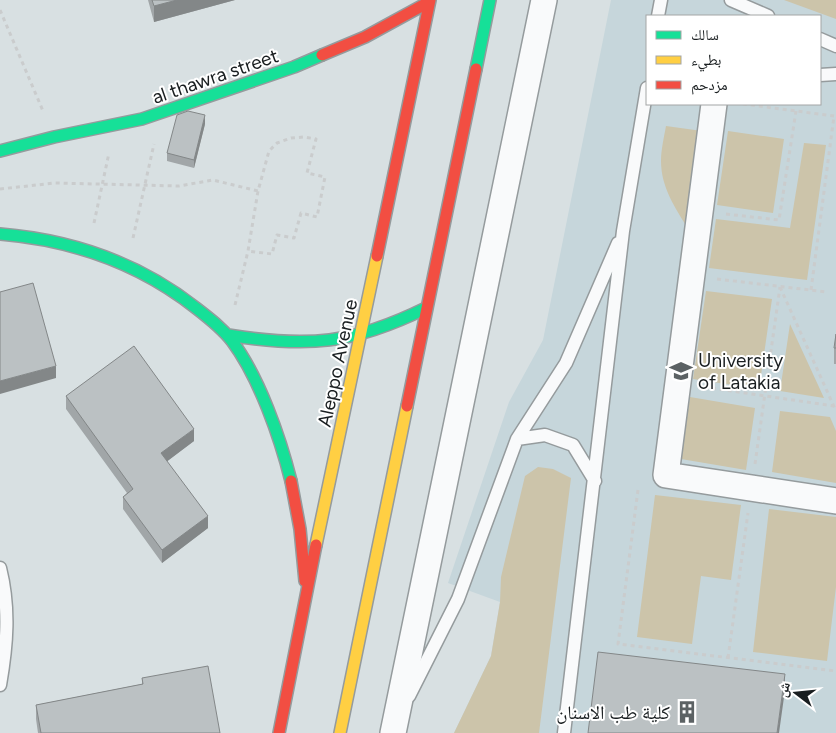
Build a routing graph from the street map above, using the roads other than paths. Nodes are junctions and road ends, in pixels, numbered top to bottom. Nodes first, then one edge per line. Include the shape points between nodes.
1 (490, 0) edge
2 (544, 0) edge
3 (661, 0) edge
4 (731, 0) edge
5 (430, 1) edge
6 (658, 15) edge
7 (766, 15) edge
8 (821, 39) edge
9 (836, 46) edge
10 (836, 74) edge
11 (821, 75) edge
12 (646, 97) edge
13 (714, 105) edge
14 (0, 151) edge
15 (623, 231) junction
16 (0, 234) edge
17 (426, 308) junction
18 (228, 335) junction
19 (360, 336) junction
20 (517, 439) junction
21 (595, 481) junction
22 (836, 501) edge
23 (0, 568) edge
24 (306, 595) junction
25 (0, 685) edge
26 (394, 728) edge
27 (279, 733) edge
28 (340, 733) edge
29 (564, 733) edge

1 - 17 main road
2 - 26 street
3 - 6 lane
4 - 7 lane
5 - 14 main road, al thawra street via 365,37 294,67 116,125
5 - 19 main road, Aleppo Avenue
8 - 9 lane
10 - 11 lane
12 - 15 lane
13 - 22 street via 666,475
15 - 20 lane via 566,362
15 - 21 lane
16 - 18 main road via 63,243 109,257 152,277 192,304
17 - 19 main road via 383,329
17 - 28 main road
18 - 19 main road via 294,343 328,342
18 - 24 main road via 248,368 280,440 302,536
19 - 24 main road, Aleppo Avenue
20 - 21 lane via 545,435 573,444
20 - 26 lane via 458,599
21 - 29 lane
23 - 25 lane via 7,626
24 - 27 main road, Aleppo Avenue

